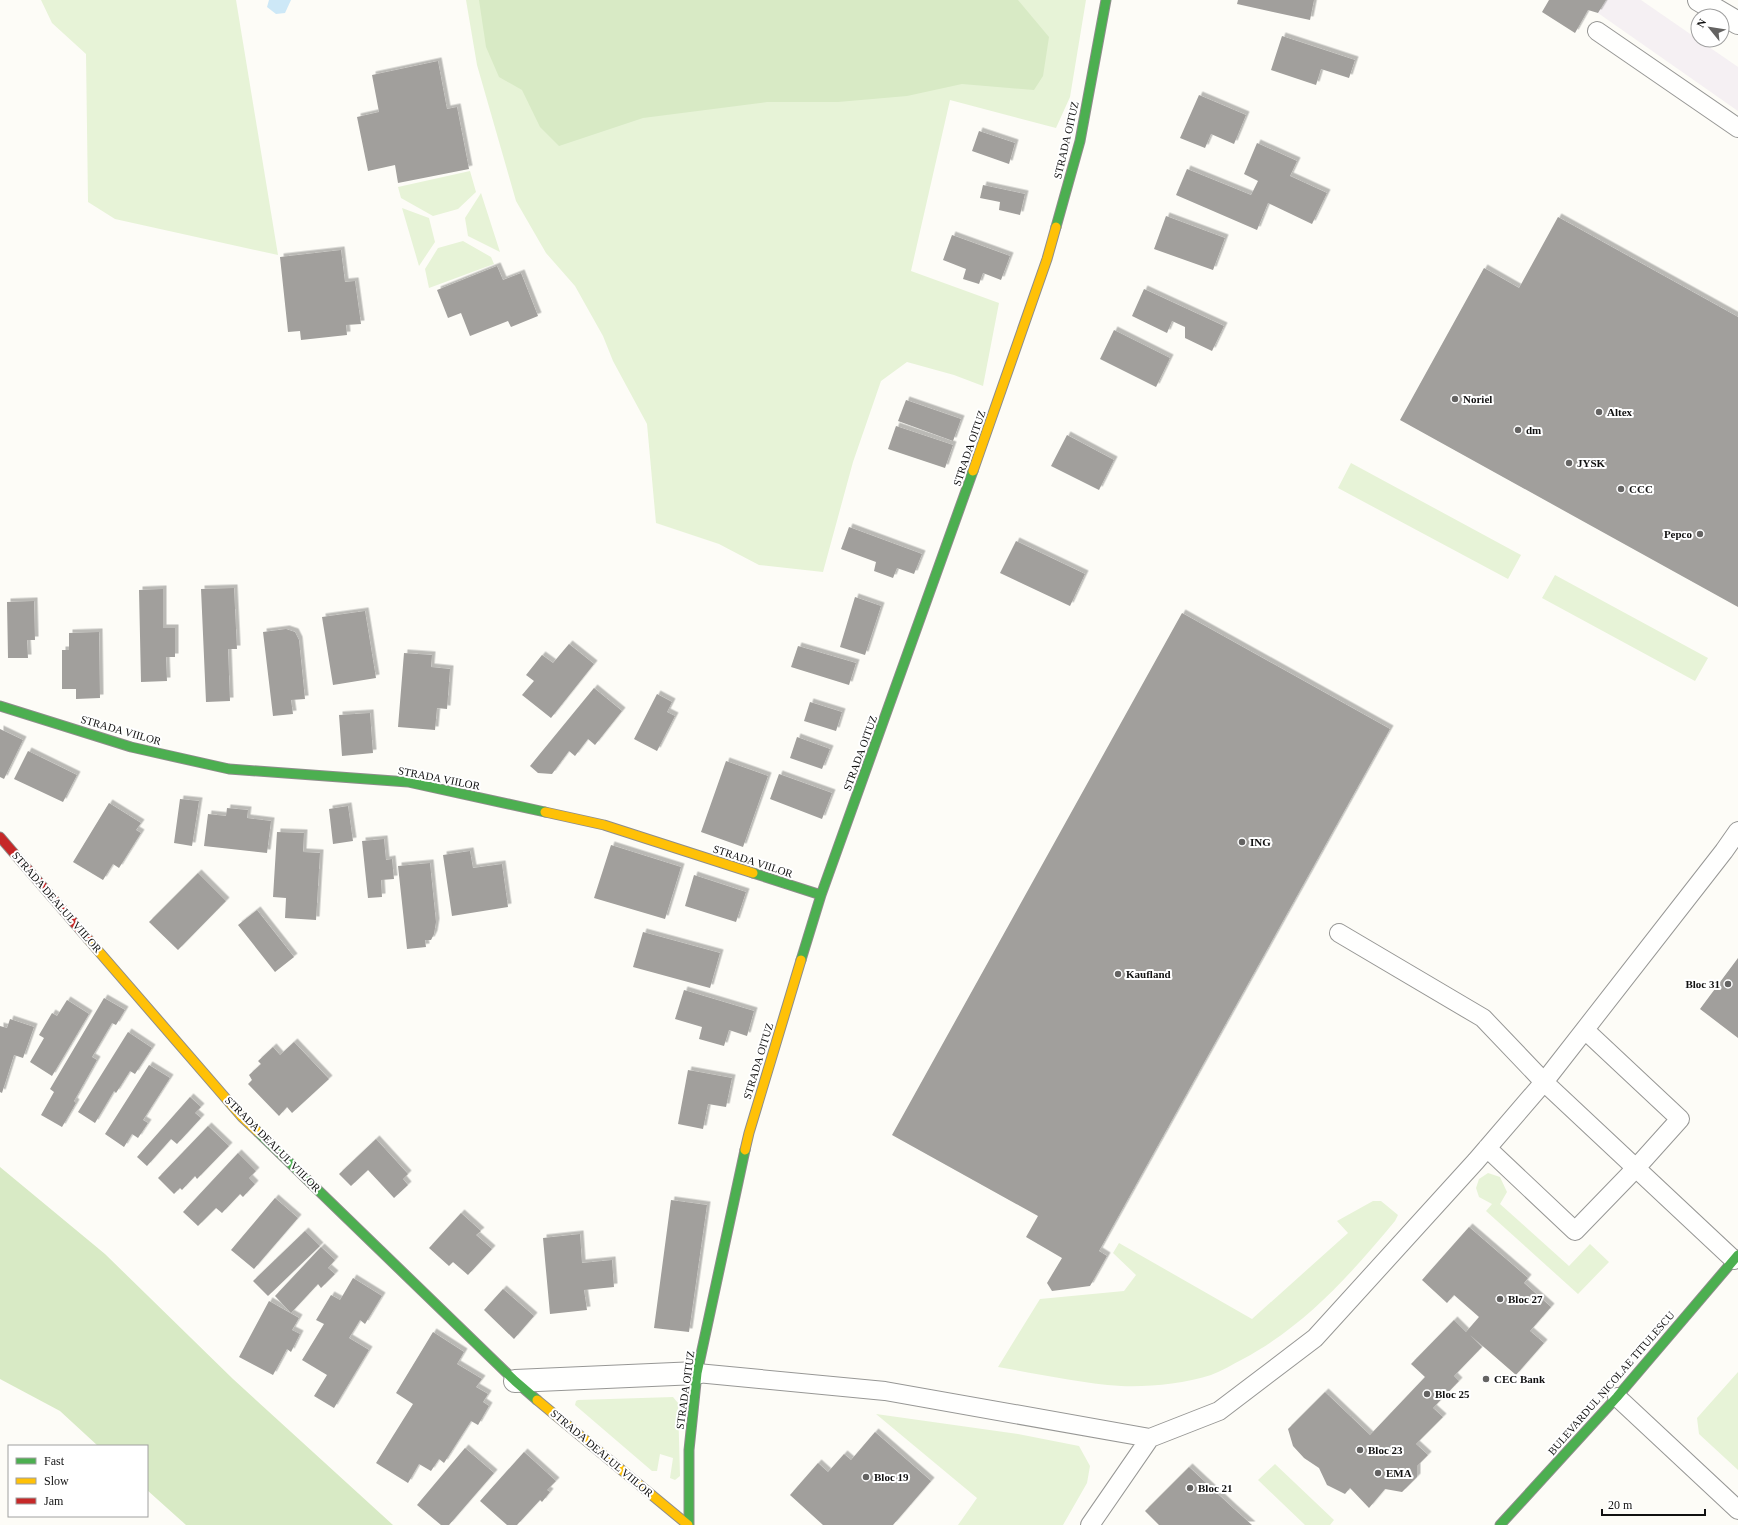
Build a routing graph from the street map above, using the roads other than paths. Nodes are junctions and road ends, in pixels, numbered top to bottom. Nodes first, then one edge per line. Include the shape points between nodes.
1 (1106, 0) edge
2 (1699, 0) edge
3 (1738, 23) edge
4 (1597, 31) dead end
5 (1738, 128) edge
6 (0, 706) edge
7 (1738, 831) edge
8 (0, 837) edge
9 (821, 896) junction
10 (1339, 933) dead end
11 (1585, 1030) junction
12 (1544, 1082) junction
13 (1487, 1148) junction
14 (1636, 1168) junction
15 (1736, 1257) edge
16 (697, 1373) junction
17 (516, 1381) junction
18 (1617, 1397) junction
19 (1150, 1438) junction
20 (1738, 1510) edge
21 (689, 1525) edge
22 (1090, 1525) edge
23 (1500, 1525) edge

1 - 9 main road, STRADA OITUZ via 1080,141 1048,259
2 - 3 street
4 - 5 lane
6 - 9 main road, STRADA VIILOR via 131,747 229,769 408,782 604,825
7 - 11 lane
8 - 17 main road, STRADA DEALUL VIILOR via 242,1117
9 - 16 main road, STRADA OITUZ via 749,1133
10 - 12 lane via 1483,1018
11 - 12 lane
11 - 14 lane via 1680,1119
12 - 13 lane
12 - 14 lane
13 - 14 lane via 1575,1231
13 - 19 lane via 1315,1338 1219,1411
14 - 15 lane
15 - 18 main road, BULEVARDUL NICOLAE TITULESCU
16 - 17 street
16 - 19 lane via 885,1391
16 - 21 main road, STRADA OITUZ via 689,1450
17 - 21 main road, STRADA DEALUL VIILOR
18 - 20 lane
18 - 23 main road, BULEVARDUL NICOLAE TITULESCU
19 - 22 lane

